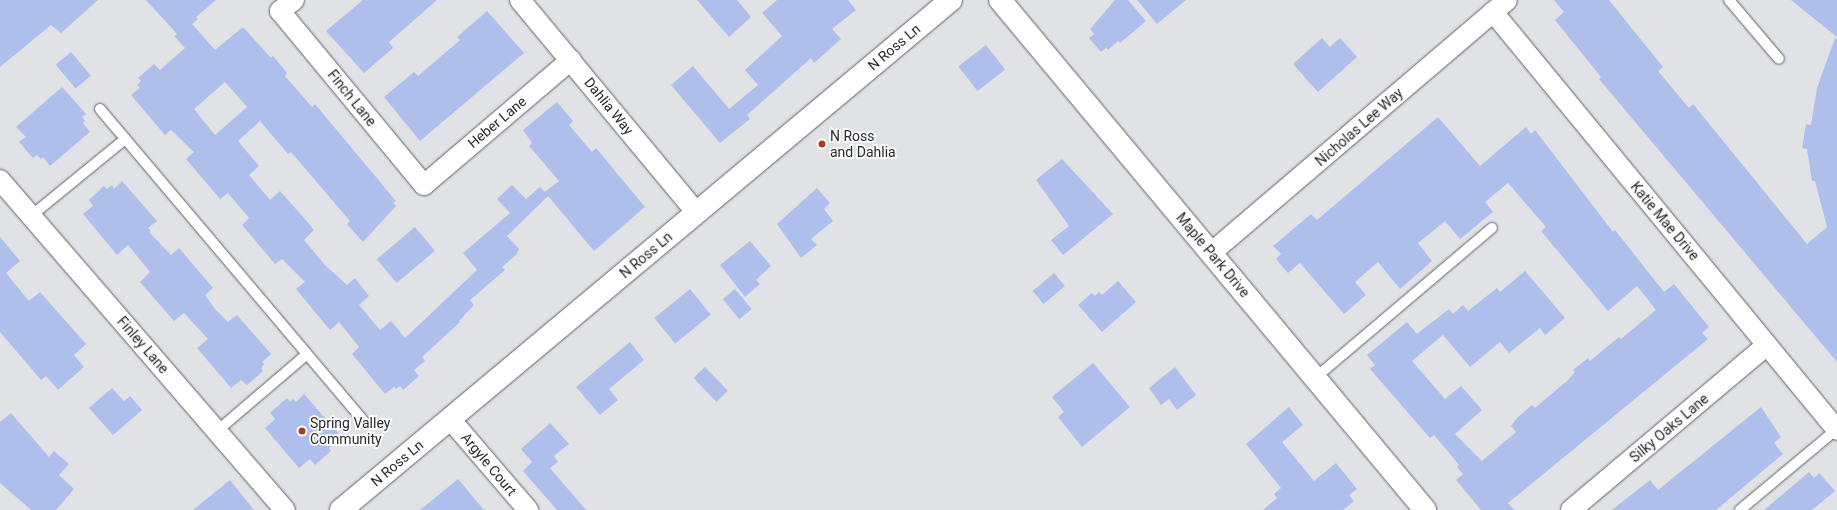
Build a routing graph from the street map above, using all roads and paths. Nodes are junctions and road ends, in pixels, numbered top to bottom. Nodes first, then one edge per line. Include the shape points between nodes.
1 (520, 0) edge
2 (951, 0) edge
3 (1000, 0) edge
4 (1729, 0) edge
5 (287, 6) edge
6 (1500, 6) edge
7 (1779, 59) dead end
8 (571, 60) junction
9 (100, 109) dead end
10 (125, 139) junction
11 (0, 180) edge
12 (424, 185) joint
13 (696, 212) junction
14 (31, 216) junction
15 (1492, 228) dead end
16 (1211, 253) junction
17 (1768, 345) junction
18 (307, 354) junction
19 (1315, 378) junction
20 (450, 419) junction
21 (365, 423) dead end
22 (1837, 429) edge
23 (217, 431) junction
24 (285, 510) edge
25 (341, 510) edge
26 (528, 510) edge
27 (1425, 510) edge
28 (1571, 510) edge
29 (1740, 510) edge

1 - 8 street, Dahlia Way
2 - 13 main road, N Ross Ln
3 - 16 main road, Maple Park Drive
4 - 7 lane
5 - 12 street, Finch Lane
6 - 16 street, Nicholas Lee Way
6 - 17 street, Katie Mae Drive
8 - 12 street, Heber Lane
8 - 13 street, Dahlia Way
9 - 10 lane
10 - 14 lane
10 - 18 lane
11 - 14 street, Finley Lane
13 - 20 main road, N Ross Ln
14 - 23 street, Finley Lane
15 - 19 lane
16 - 19 main road, Maple Park Drive
17 - 22 street, Katie Mae Drive
17 - 28 street, Silky Oaks Lane
18 - 21 lane
18 - 23 lane
19 - 27 main road, Maple Park Drive
20 - 25 main road, N Ross Ln
20 - 26 street, Argyle Court
22 - 29 lane
23 - 24 street, Finley Lane

